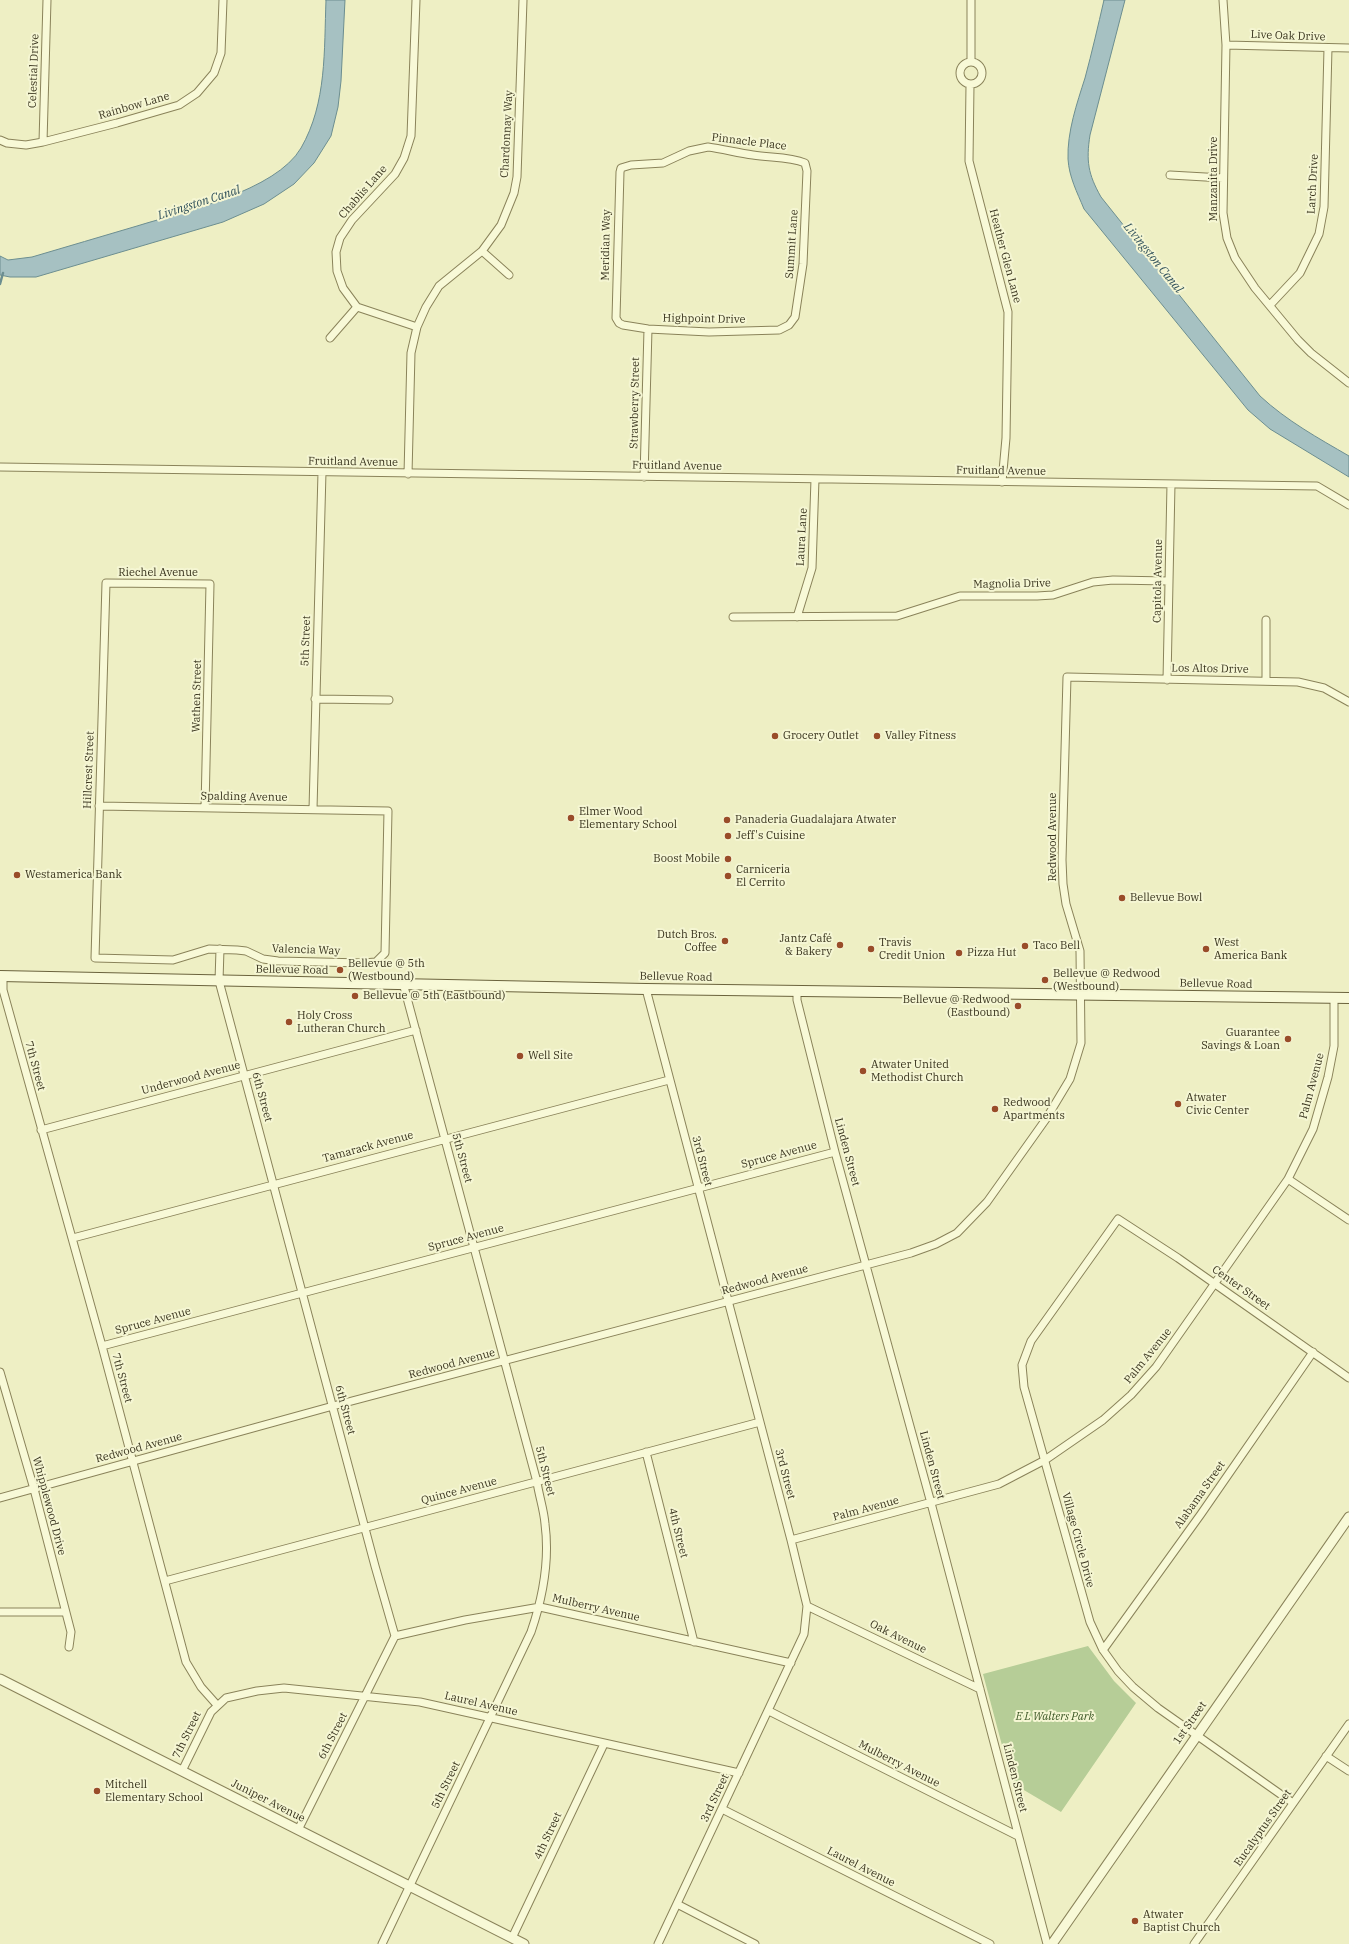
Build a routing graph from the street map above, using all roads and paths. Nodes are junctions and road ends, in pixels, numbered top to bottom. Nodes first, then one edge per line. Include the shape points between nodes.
1 (47, 0) edge
2 (223, 0) edge
3 (416, 0) edge
4 (524, 0) edge
5 (971, 0) edge
6 (1223, 0) edge
7 (1226, 45) junction
8 (1328, 48) junction
9 (1349, 48) edge
10 (971, 62) junction
11 (970, 85) junction
12 (0, 140) edge
13 (43, 142) junction
14 (805, 163) joint
15 (622, 168) joint
16 (1170, 175) dead end
17 (1223, 178) junction
18 (482, 251) junction
19 (509, 275) dead end
20 (1270, 305) junction
21 (357, 307) junction
22 (619, 323) joint
23 (789, 325) joint
24 (416, 327) junction
25 (648, 329) junction
26 (330, 338) dead end
27 (1349, 383) edge
28 (0, 467) edge
29 (322, 472) junction
30 (408, 474) junction
31 (644, 477) junction
32 (815, 479) junction
33 (1002, 482) junction
34 (1171, 484) junction
35 (1349, 505) edge
36 (1169, 581) junction
37 (106, 583) joint
38 (210, 584) joint
39 (733, 617) dead end
40 (797, 617) junction
41 (1266, 620) dead end
42 (1067, 677) joint
43 (1167, 680) junction
44 (1266, 681) junction
45 (1348, 698) edge
46 (315, 699) junction
47 (389, 700) dead end
48 (99, 806) junction
49 (205, 808) junction
50 (313, 810) junction
51 (220, 950) junction
52 (95, 958) joint
53 (376, 962) joint
54 (1, 977) edge
55 (219, 981) junction
56 (403, 983) junction
57 (646, 989) junction
58 (797, 991) junction
59 (1080, 994) junction
60 (1334, 998) junction
61 (1349, 998) edge
62 (416, 1030) junction
63 (245, 1076) junction
64 (669, 1080) junction
65 (41, 1130) junction
66 (445, 1138) junction
67 (835, 1152) junction
68 (1288, 1179) junction
69 (273, 1184) junction
70 (698, 1188) junction
71 (1118, 1219) joint
72 (1349, 1220) edge
73 (72, 1238) junction
74 (474, 1248) junction
75 (866, 1264) junction
76 (1215, 1284) junction
77 (302, 1292) junction
78 (728, 1302) junction
79 (102, 1346) junction
80 (1313, 1352) junction
81 (505, 1362) junction
82 (0, 1372) edge
83 (1349, 1378) edge
84 (333, 1406) junction
85 (760, 1422) junction
86 (646, 1452) junction
87 (1045, 1460) junction
88 (133, 1461) junction
89 (537, 1482) junction
90 (34, 1489) junction
91 (0, 1498) edge
92 (931, 1503) junction
93 (1349, 1517) edge
94 (364, 1527) junction
95 (791, 1540) junction
96 (165, 1581) junction
97 (807, 1606) junction
98 (540, 1607) junction
99 (0, 1612) edge
100 (65, 1612) junction
101 (395, 1636) junction
102 (694, 1642) junction
103 (69, 1647) dead end
104 (1103, 1650) junction
105 (791, 1664) junction
106 (0, 1679) edge
107 (980, 1689) junction
108 (365, 1696) junction
109 (216, 1705) junction
110 (769, 1710) junction
111 (490, 1718) junction
112 (1349, 1724) edge
113 (1197, 1734) junction
114 (604, 1744) junction
115 (1326, 1756) junction
116 (1349, 1770) edge
117 (182, 1771) junction
118 (739, 1773) junction
119 (1293, 1803) junction
120 (722, 1809) junction
121 (298, 1830) junction
122 (1018, 1836) junction
123 (410, 1886) junction
124 (677, 1904) junction
125 (512, 1938) junction
126 (382, 1944) edge
127 (524, 1944) edge
128 (658, 1944) edge
129 (755, 1944) edge
130 (990, 1944) edge
131 (1047, 1944) edge
132 (1052, 1944) edge
133 (1194, 1944) edge

1 - 13 street, Celestial Drive
2 - 13 street, Rainbow Lane via 221,53 214,73 197,93 179,105 117,124
3 - 21 street, Chablis Lane via 411,136 404,158 395,174 352,220 340,238 336,252 337,271 344,288
4 - 18 street, Chardonnay Way via 517,177 514,193 501,225
5 - 10 street
6 - 7 street, Manzanita Drive
7 - 8 street, Live Oak Drive
7 - 17 street, Manzanita Drive
8 - 9 street, Live Oak Drive
8 - 20 street, Larch Drive via 1322,221 1314,248 1300,273
10 - 11 street via 963,65 960,72 962,80
10 - 11 street via 979,66 982,72 978,82
11 - 33 street, Heather Glen Lane via 969,161 1008,312 1006,438
12 - 13 street, Rainbow Lane via 26,145
14 - 15 street, Pinnacle Place via 797,159 751,155 708,147 689,150 663,163
14 - 23 street, Summit Lane via 807,171 803,264 795,317
15 - 22 street, Meridian Way via 617,260 616,318
16 - 17 street
17 - 20 street, Manzanita Drive via 1223,213 1227,238 1242,270
18 - 19 street
18 - 24 street, Chardonnay Way via 439,286
20 - 27 street, Manzanita Drive via 1302,344
21 - 24 street
21 - 26 street
22 - 25 street, Highpoint Drive
23 - 25 street, Highpoint Drive via 779,330 709,332
24 - 30 street, Chardonnay Way via 411,353
25 - 31 street, Strawberry Street
28 - 29 street, Fruitland Avenue
29 - 30 street, Fruitland Avenue
29 - 46 street, 5th Street
30 - 31 street, Fruitland Avenue
31 - 32 street, Fruitland Avenue
32 - 33 street, Fruitland Avenue
32 - 40 street, Laura Lane via 812,568
33 - 34 street, Fruitland Avenue
34 - 35 street, Fruitland Avenue via 1317,486
34 - 36 street, Capitola Avenue
36 - 40 street, Magnolia Drive via 1093,582 1053,595 960,596 897,616
36 - 43 street, Capitola Avenue
37 - 38 street, Riechel Avenue
37 - 48 street, Hillcrest Street
38 - 49 street, Wathen Street
39 - 40 street, Magnolia Drive
41 - 44 street
42 - 43 street, Los Altos Drive
42 - 59 street, Redwood Avenue via 1062,860 1066,904 1080,951
43 - 44 street, Los Altos Drive
44 - 45 street, Los Altos Drive via 1298,682 1324,688
46 - 47 street
46 - 50 street, 5th Street
48 - 49 street, Spalding Avenue
48 - 52 street, Hillcrest Street
49 - 50 street, Spalding Avenue
50 - 53 street, Spalding Avenue via 388,811 385,953
51 - 52 street, Valencia Way via 209,949 173,960
51 - 53 street, Valencia Way via 246,951 263,959 278,961
51 - 55 street, 6th Street
54 - 55 main road, Bellevue Road
54 - 65 street, 7th Street
55 - 56 main road, Bellevue Road
55 - 63 street, 6th Street
56 - 57 main road, Bellevue Road
56 - 62 street, 5th Street
57 - 58 main road, Bellevue Road
57 - 64 street, 3rd Street
58 - 59 main road, Bellevue Road
58 - 67 street, Linden Street via 797,1000
59 - 60 main road, Bellevue Road
59 - 75 street, Redwood Avenue via 1081,1043 1070,1079 1046,1119 987,1202 957,1233 936,1244
60 - 61 main road, Bellevue Road
60 - 68 street, Palm Avenue via 1334,1046 1328,1077 1312,1129
62 - 63 street, Underwood Avenue
62 - 66 street, 5th Street
63 - 65 street, Underwood Avenue
63 - 69 street, 6th Street
64 - 66 street, Tamarack Avenue
64 - 70 street, 3rd Street
65 - 73 street, 7th Street
66 - 69 street, Tamarack Avenue
66 - 74 street, 5th Street
67 - 70 street, Spruce Avenue
67 - 75 street, Linden Street
68 - 72 street
68 - 76 street, Palm Avenue
69 - 73 street, Tamarack Avenue
69 - 77 street, 6th Street
70 - 74 street, Spruce Avenue
70 - 78 street, 3rd Street
71 - 76 street, Center Street
71 - 87 street, Village Circle Drive via 1031,1341 1022,1365 1024,1387
73 - 79 street, 7th Street
74 - 77 street, Spruce Avenue
74 - 81 street, 5th Street
75 - 78 street, Redwood Avenue
75 - 92 street, Linden Street
76 - 80 street, Center Street
76 - 87 street, Palm Avenue via 1156,1367 1131,1395 1103,1420
77 - 79 street, Spruce Avenue
77 - 84 street, 6th Street
78 - 81 street, Redwood Avenue
78 - 85 street, 3rd Street
79 - 88 street, 7th Street
80 - 83 street, Center Street
80 - 104 street, Alabama Street
81 - 84 street, Redwood Avenue
81 - 89 street, 5th Street
82 - 90 street, Whipplewood Drive
84 - 88 street, Redwood Avenue
84 - 94 street, 6th Street
85 - 86 street, Quince Avenue
85 - 95 street, 3rd Street
86 - 89 street, Quince Avenue
86 - 102 street, 4th Street
87 - 92 street, Palm Avenue via 999,1484
87 - 104 street, Village Circle Drive via 1090,1622
88 - 90 street, Redwood Avenue
88 - 96 street, 7th Street
89 - 94 street, Quince Avenue
89 - 98 street, 5th Street via 545,1523 547,1556
90 - 91 street, Redwood Avenue
90 - 100 street, Whipplewood Drive
92 - 95 street, Palm Avenue
92 - 107 street, Linden Street
93 - 113 street, 1st Street
94 - 96 street, Quince Avenue
94 - 101 street, 6th Street
95 - 97 street, 3rd Street
96 - 109 street, 7th Street via 186,1662 201,1688
97 - 105 street, 3rd Street via 804,1634
97 - 107 street, Oak Avenue
98 - 101 street, Mulberry Avenue
98 - 102 street, Mulberry Avenue
98 - 111 street, 5th Street via 528,1639
99 - 100 street
100 - 103 street, Whipplewood Drive via 71,1632
101 - 108 street, 6th Street
102 - 105 street, Mulberry Avenue
104 - 113 street, Village Circle Drive via 1133,1687 1158,1708
105 - 110 street, 3rd Street
106 - 117 street, Juniper Avenue
107 - 122 street, Linden Street
108 - 109 street, Laurel Avenue via 284,1688 226,1698
108 - 111 street, Laurel Avenue via 420,1702
108 - 121 street, 6th Street
109 - 117 street, 7th Street
110 - 118 street, 3rd Street
110 - 122 street, Mulberry Avenue
111 - 114 street, Laurel Avenue
111 - 123 street, 5th Street
112 - 115 street, Eucalyptus Street
113 - 119 street, Village Circle Drive
113 - 132 street, 1st Street
114 - 118 street, Laurel Avenue
114 - 125 street, 4th Street
115 - 116 street
115 - 119 street, Eucalyptus Street
117 - 121 street, Juniper Avenue
118 - 120 street, 3rd Street
119 - 133 street, Eucalyptus Street
120 - 124 street, 3rd Street
120 - 130 street, Laurel Avenue
121 - 123 street, Juniper Avenue
122 - 131 street, Linden Street
123 - 125 street, Juniper Avenue
123 - 126 street, 5th Street
124 - 128 street, 3rd Street
124 - 129 street
125 - 127 street, Juniper Avenue

